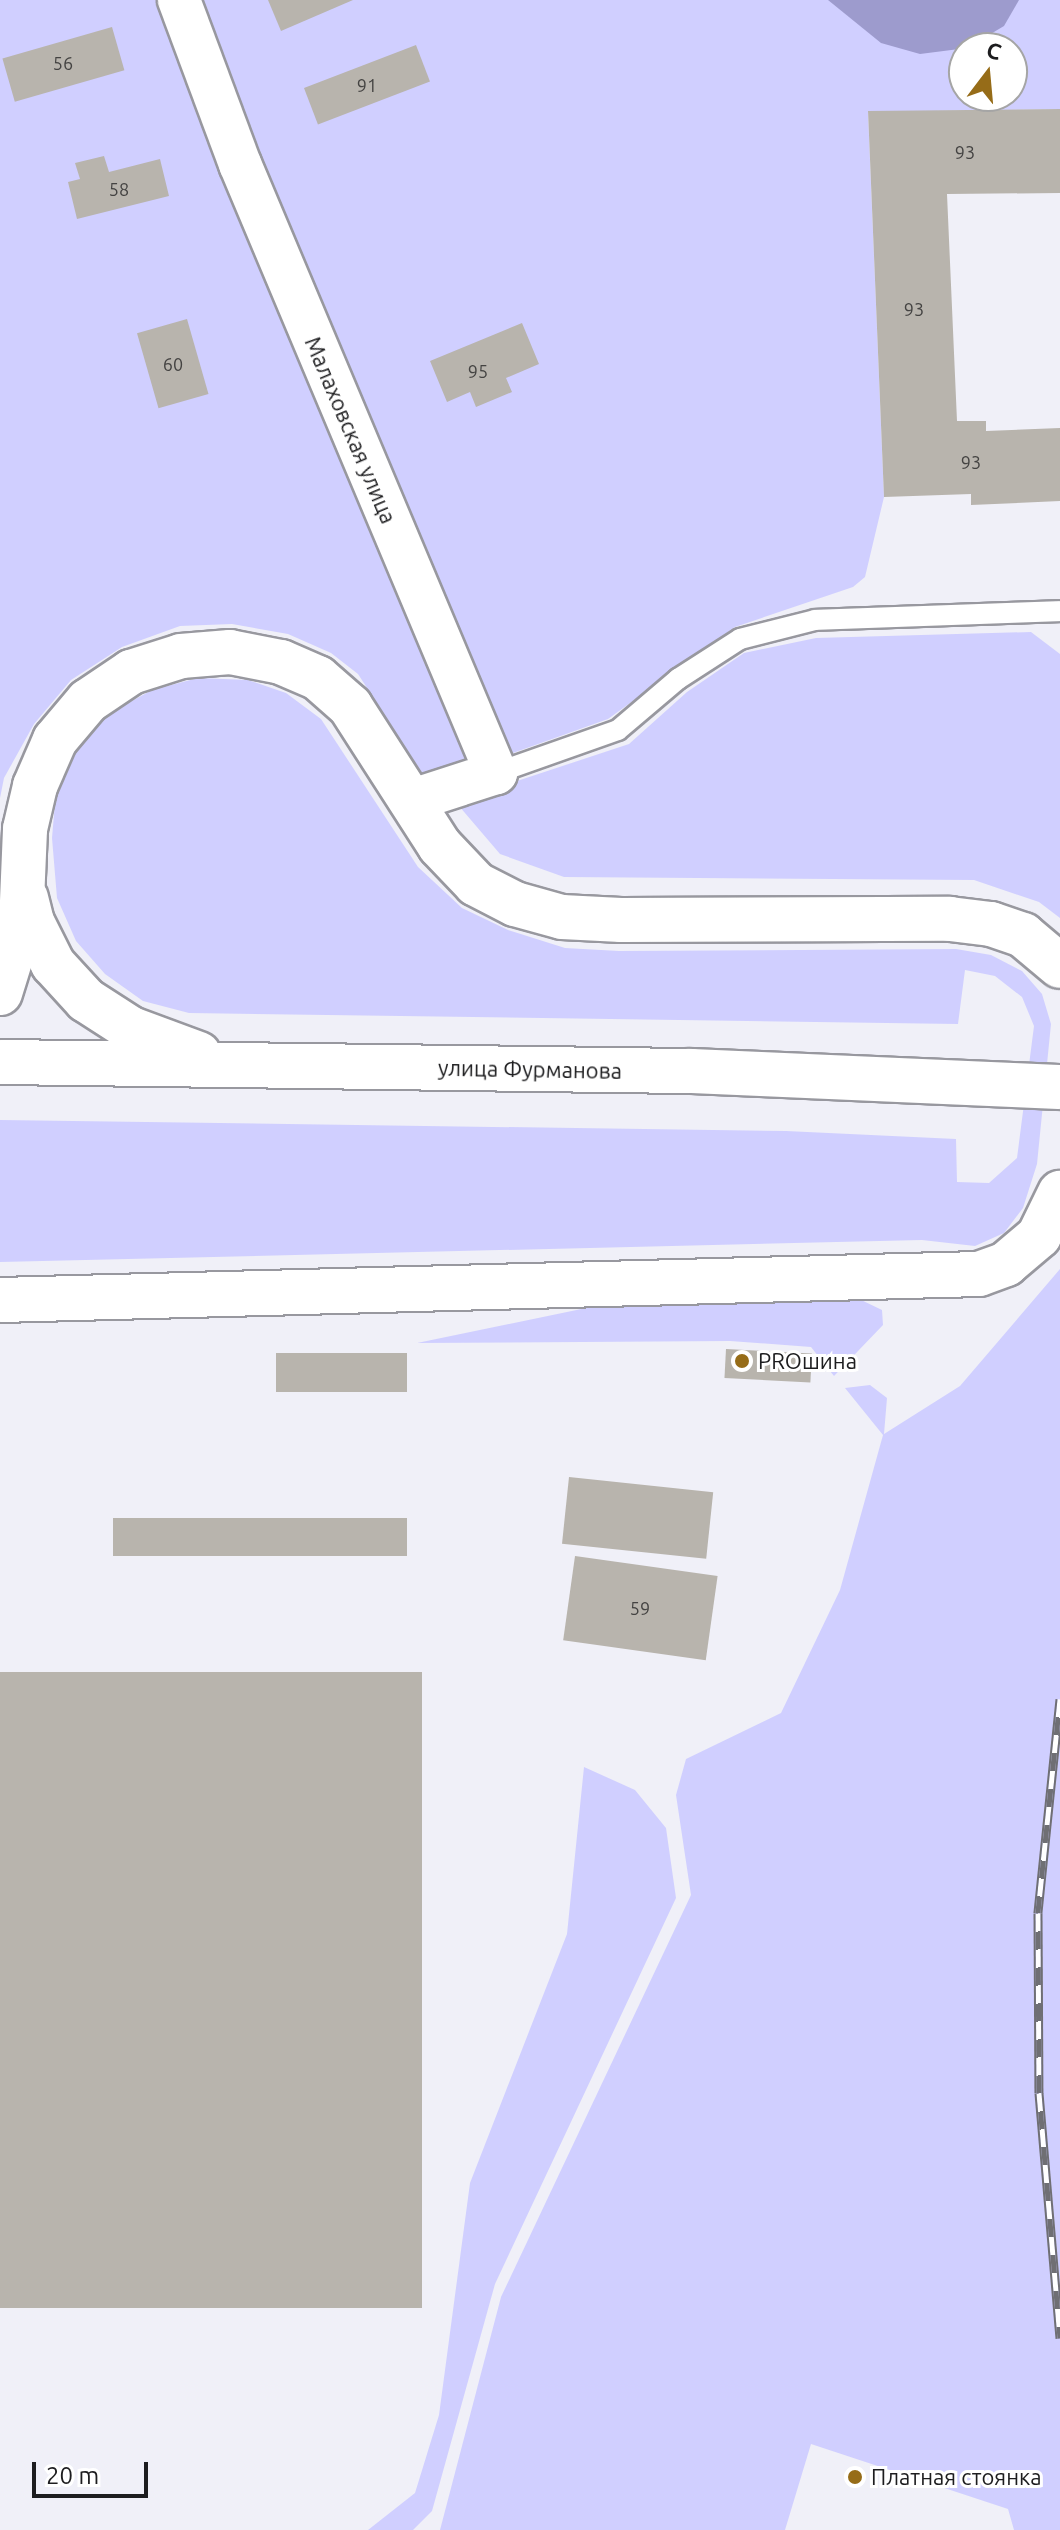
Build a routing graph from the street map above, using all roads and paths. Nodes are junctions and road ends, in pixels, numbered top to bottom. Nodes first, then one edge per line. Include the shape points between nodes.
1 (179, 0) edge
2 (1060, 611) edge
3 (496, 773) junction
4 (410, 801) junction
5 (21, 876) junction
6 (1060, 966) edge
7 (0, 993) edge
8 (0, 1062) edge
9 (248, 1066) junction
10 (1060, 1087) edge
11 (1060, 1193) edge
12 (0, 1300) edge

1 - 3 street, Малаховская улица via 240,164
2 - 3 lane via 815,620 740,639 678,679 618,730
3 - 4 street
4 - 5 street via 350,706 318,678 281,662 230,652 181,656 131,672 88,701 55,740 35,786
4 - 6 street via 440,846 476,884 515,904 562,917 950,919 1023,935
5 - 7 street via 21,925
5 - 9 street via 32,922 53,964 86,1000 172,1047
8 - 9 street, улица Фурманова
9 - 10 street, улица Фурманова via 957,1080
11 - 12 street via 1039,1236 1006,1264 979,1274

